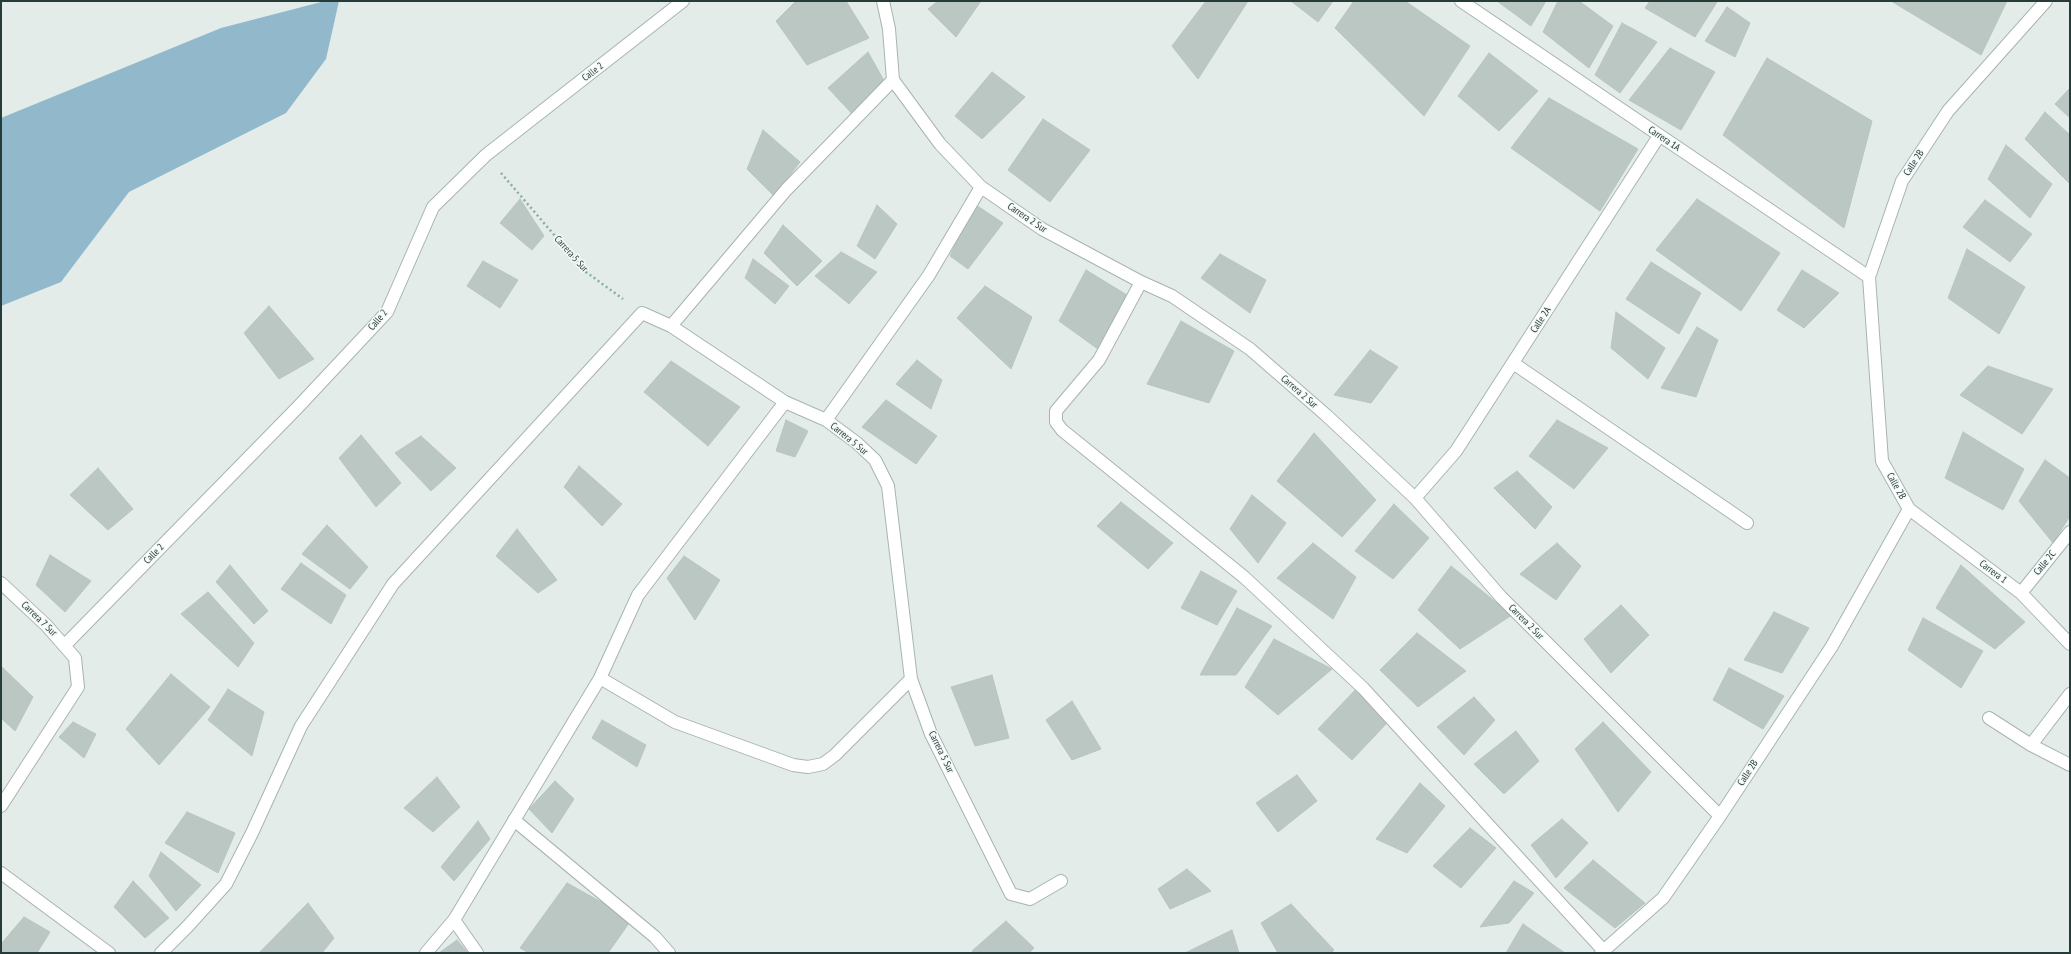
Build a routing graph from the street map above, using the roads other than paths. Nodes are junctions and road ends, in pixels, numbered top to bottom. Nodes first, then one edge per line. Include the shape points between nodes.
1 (683, 1) edge
2 (883, 1) edge
3 (1460, 1) edge
4 (2046, 1) edge
5 (893, 80) junction
6 (1659, 136) junction
7 (981, 187) junction
8 (1868, 277) junction
9 (1141, 282) junction
10 (671, 326) junction
11 (1513, 363) junction
12 (785, 402) junction
13 (826, 420) junction
14 (1414, 498) junction
15 (1909, 509) junction
16 (1746, 523) dead end
17 (2070, 532) edge
18 (1, 583) edge
19 (2021, 593) junction
20 (2070, 644) edge
21 (65, 645) junction
22 (600, 678) junction
23 (911, 679) junction
24 (2070, 694) edge
25 (1989, 718) dead end
26 (2031, 745) junction
27 (2070, 765) edge
28 (1, 806) edge
29 (1720, 816) junction
30 (514, 820) junction
31 (1, 873) edge
32 (1061, 881) dead end
33 (454, 920) junction
34 (1602, 952) edge
35 (109, 953) edge
36 (161, 953) edge
37 (426, 953) edge
38 (477, 953) edge
39 (669, 953) edge

1 - 21 street, Calle 2 via 486,156 433,207 387,312 298,407
2 - 5 street via 889,29
3 - 6 street, Carrera 1A
4 - 8 street, Calle 2B via 1948,111 1906,174
5 - 7 street, Carrera 2 Sur via 940,144
5 - 10 street via 786,190
6 - 8 street, Carrera 1A
6 - 11 street, Calle 2A
7 - 9 street, Carrera 2 Sur via 1042,229
7 - 13 street via 929,275
8 - 15 street, Calle 2B via 1882,461
9 - 14 street, Carrera 2 Sur via 1172,296 1250,349 1326,415
9 - 34 street via 1099,360 1056,411 1056,422 1062,430 1244,577 1362,688
10 - 12 street, Carrera 5 Sur
10 - 36 street, Carrera 5 Sur via 642,313 393,584 301,726 226,884
11 - 14 street, Calle 2A via 1456,451
11 - 16 street
12 - 13 street, Carrera 5 Sur
12 - 22 street via 638,595
13 - 23 street, Carrera 5 Sur via 875,460 888,486
14 - 29 street, Carrera 2 Sur via 1501,597
15 - 19 street, Carrera 1
15 - 29 street, Calle 2B via 1832,646
17 - 19 street, Calle 2C
18 - 21 street, Carrera 7 Sur
19 - 20 street, Carrera 1
21 - 28 street, Carrera 7 Sur via 75,658 78,687
22 - 23 street via 675,722 793,765 808,767 823,764 835,755
22 - 30 street
23 - 32 street, Carrera 5 Sur via 931,734 1011,894 1030,900
24 - 26 street
25 - 26 street
26 - 27 street
29 - 34 street, Calle 2B via 1663,898
30 - 33 street
30 - 39 street via 656,936
31 - 35 street
33 - 37 street
33 - 38 street

